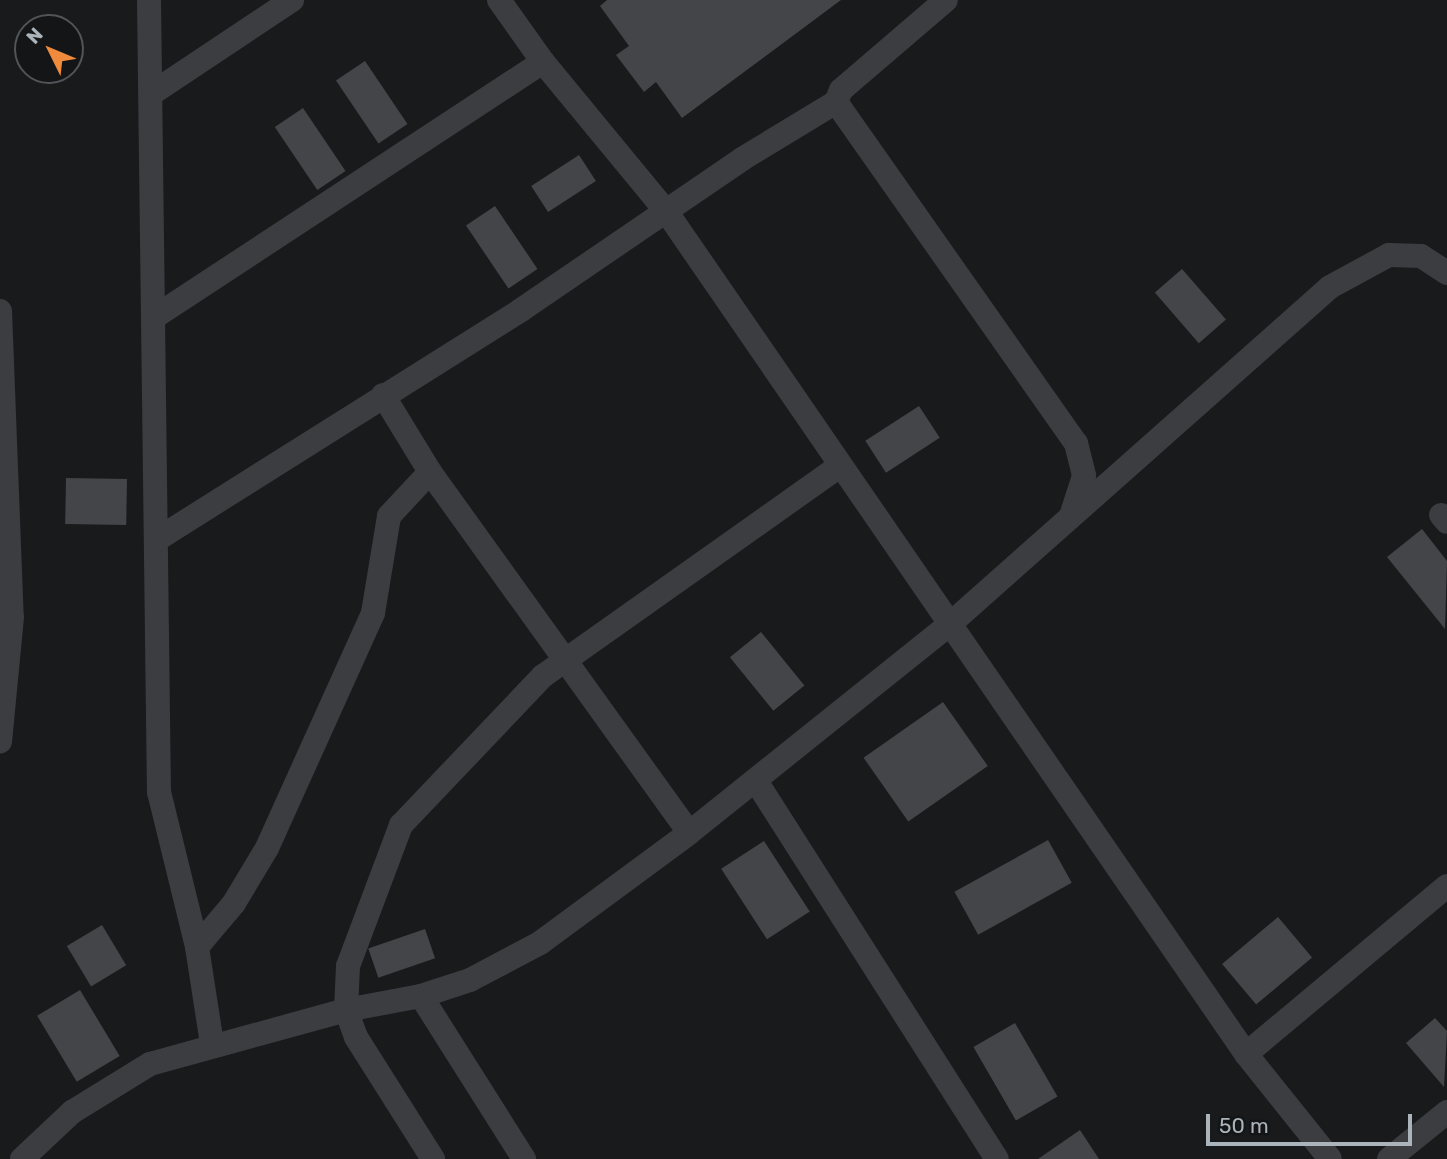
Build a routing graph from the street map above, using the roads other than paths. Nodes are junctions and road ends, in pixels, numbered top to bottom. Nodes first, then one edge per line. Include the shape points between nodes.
1 (149, 0) edge
2 (292, 0) edge
3 (499, 0) edge
4 (946, 0) edge
5 (542, 62) junction
6 (154, 92) junction
7 (836, 102) junction
8 (666, 211) junction
9 (1447, 273) edge
10 (0, 311) edge
11 (156, 316) junction
12 (383, 395) junction
13 (840, 467) junction
14 (430, 472) junction
15 (1066, 522) junction
16 (5, 537) edge
17 (156, 540) junction
18 (949, 625) junction
19 (564, 660) junction
20 (0, 741) edge
21 (756, 781) junction
22 (689, 833) junction
23 (1447, 886) edge
24 (197, 947) junction
25 (421, 996) junction
26 (346, 1010) junction
27 (212, 1044) junction
28 (1246, 1054) junction
29 (1447, 1112) edge
30 (48, 1133) junction
31 (0, 1157) edge
32 (22, 1159) edge
33 (433, 1159) edge
34 (524, 1159) edge
35 (997, 1159) edge
36 (1330, 1159) edge
37 (1389, 1159) edge

1 - 6 street
2 - 6 street
3 - 5 street
4 - 7 street via 841,90
5 - 8 street
5 - 11 street
6 - 11 street
7 - 8 street
7 - 15 street via 1076,443 1084,477 1079,501
8 - 12 street
8 - 13 street
9 - 15 street via 1421,256 1389,255 1330,287
10 - 16 street
11 - 17 street
12 - 14 street
12 - 17 street
13 - 18 street
13 - 19 street
14 - 19 street
14 - 24 street via 390,516 373,613 267,848 240,894
15 - 18 street
16 - 20 street via 12,617
17 - 24 street via 159,792
18 - 21 street
18 - 28 street
19 - 22 street
19 - 26 street via 517,700 401,824 348,966
21 - 22 street
21 - 35 street
22 - 25 street via 540,943 470,980
23 - 28 street
24 - 27 street
25 - 26 street
25 - 34 street
26 - 27 street
26 - 33 street via 356,1037
27 - 30 street via 149,1064 106,1089
28 - 36 street
29 - 37 street
30 - 31 street
30 - 32 street

